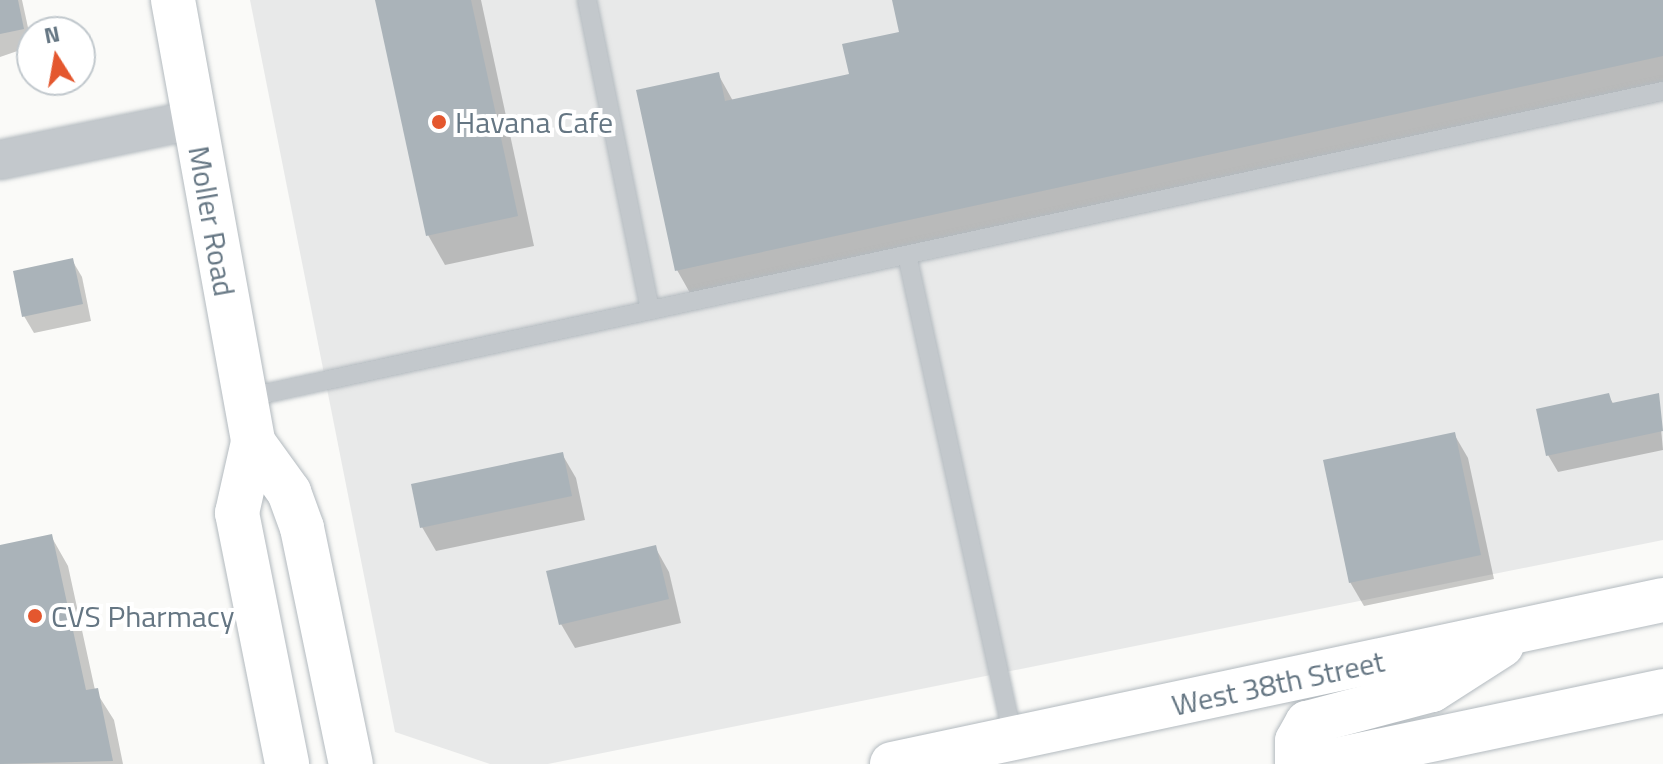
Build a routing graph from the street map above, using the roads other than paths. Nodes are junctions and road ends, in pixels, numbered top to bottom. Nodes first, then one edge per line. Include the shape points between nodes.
1 (173, 0) edge
2 (587, 0) edge
3 (1663, 91) edge
4 (194, 120) junction
5 (0, 160) edge
6 (907, 255) junction
7 (650, 310) junction
8 (245, 398) junction
9 (253, 442) junction
10 (1663, 600) edge
11 (1525, 630) junction
12 (1657, 690) edge
13 (1013, 738) junction
14 (287, 764) edge
15 (351, 764) edge
16 (892, 764) edge
17 (1297, 764) edge
18 (1317, 764) edge

1 - 4 main road, Moller Road
2 - 7 lane
3 - 6 lane
4 - 5 street
4 - 8 main road, Moller Road
6 - 7 lane
6 - 13 lane
7 - 8 lane
8 - 9 main road, Moller Road
9 - 14 main road, Moller Road via 237,513
9 - 15 main road, Moller Road via 289,492 302,528
10 - 11 main road, West 38th Street
11 - 13 main road, West 38th Street
11 - 17 main road via 1432,690 1307,723 1297,741
12 - 18 main road
13 - 16 main road, West 38th Street

